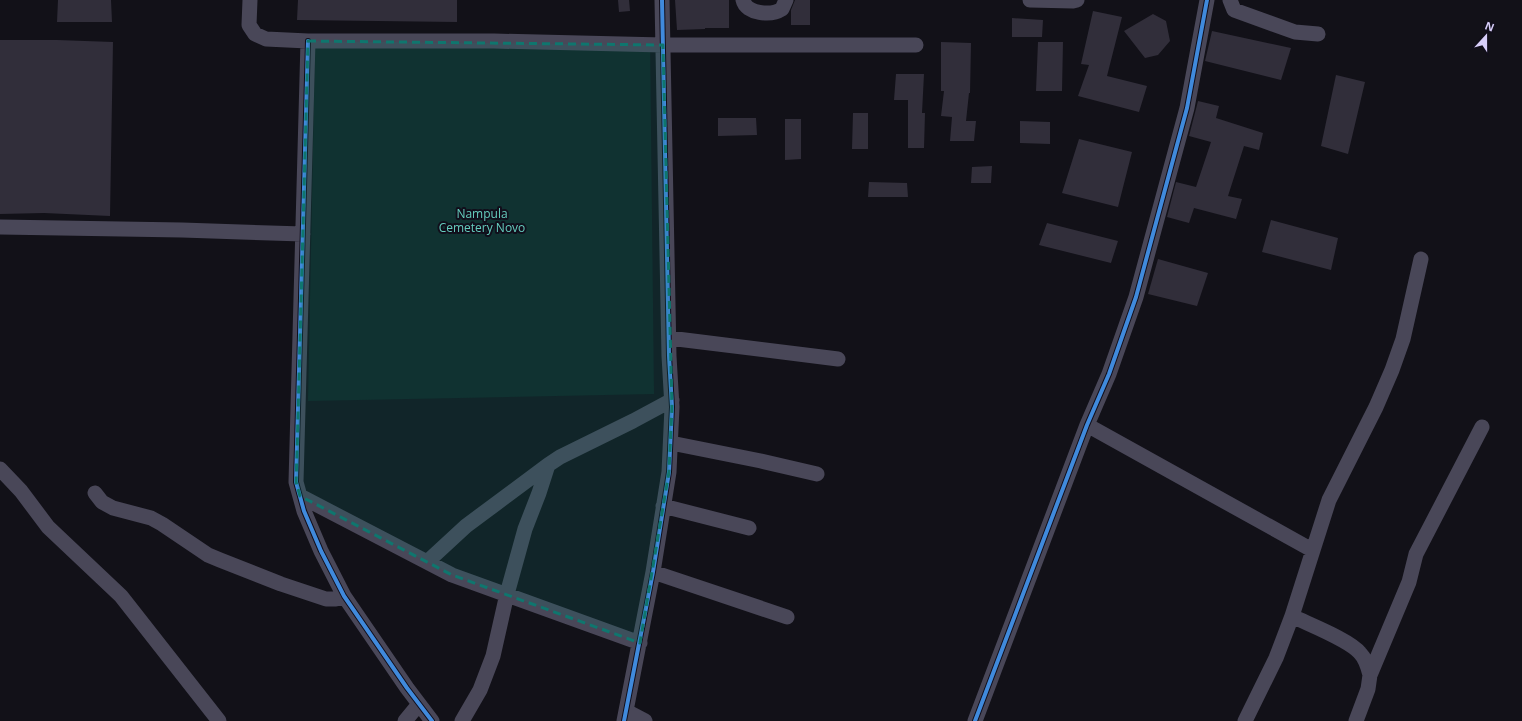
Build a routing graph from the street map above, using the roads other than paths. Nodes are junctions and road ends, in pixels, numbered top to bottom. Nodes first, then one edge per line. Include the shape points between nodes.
1 (250, 0) edge
2 (662, 0) edge
3 (742, 0) edge
4 (786, 0) edge
5 (1030, 0) edge
6 (1077, 0) edge
7 (1208, 0) edge
8 (1230, 0) edge
9 (1318, 34) dead end
10 (308, 41) junction
11 (663, 45) junction
12 (916, 45) dead end
13 (0, 227) edge
14 (304, 234) junction
15 (1421, 259) dead end
16 (669, 338) junction
17 (838, 359) dead end
18 (672, 400) junction
19 (1087, 425) junction
20 (1482, 427) dead end
21 (671, 443) junction
22 (548, 465) junction
23 (0, 469) edge
24 (817, 474) dead end
25 (95, 493) dead end
26 (300, 496) junction
27 (663, 506) junction
28 (749, 528) dead end
29 (1312, 550) junction
30 (427, 562) junction
31 (653, 572) junction
32 (507, 594) junction
33 (344, 596) junction
34 (1292, 616) junction
35 (787, 618) dead end
36 (640, 643) junction
37 (1370, 675) junction
38 (419, 704) junction
39 (625, 716) edge
40 (219, 721) edge
41 (405, 721) edge
42 (432, 721) edge
43 (462, 721) edge
44 (645, 721) edge
45 (975, 721) edge
46 (1245, 721) edge
47 (1356, 721) edge

1 - 10 street via 249,25 255,34 266,39
2 - 11 street
3 - 4 street via 756,12 772,13 782,9
5 - 6 street
7 - 19 street via 1187,108 1136,297 1109,374
8 - 9 street via 1234,10 1295,32
10 - 11 street via 486,41
10 - 14 street
11 - 12 street
11 - 16 street
13 - 14 street
14 - 26 street via 296,453 296,482
15 - 29 street via 1403,339 1392,370 1330,500
16 - 17 street
16 - 18 street
18 - 21 street
18 - 22 street
19 - 29 street
19 - 45 street
20 - 37 street via 1416,554 1409,582
21 - 24 street
21 - 27 street
22 - 30 street via 466,526
22 - 32 street via 525,529
23 - 40 street via 21,491 48,527 121,596
25 - 33 street via 102,502 113,508 151,518 220,560 326,599
26 - 30 street
26 - 33 street via 321,551
27 - 28 street
27 - 31 street
29 - 34 street
30 - 32 street via 452,575
31 - 35 street
31 - 36 street
32 - 36 street
32 - 43 street via 493,656 480,690
33 - 38 street
34 - 37 street via 1351,645 1360,652
34 - 46 street via 1276,658
36 - 39 street
37 - 47 street via 1368,689
38 - 41 street
38 - 42 street
39 - 44 street

